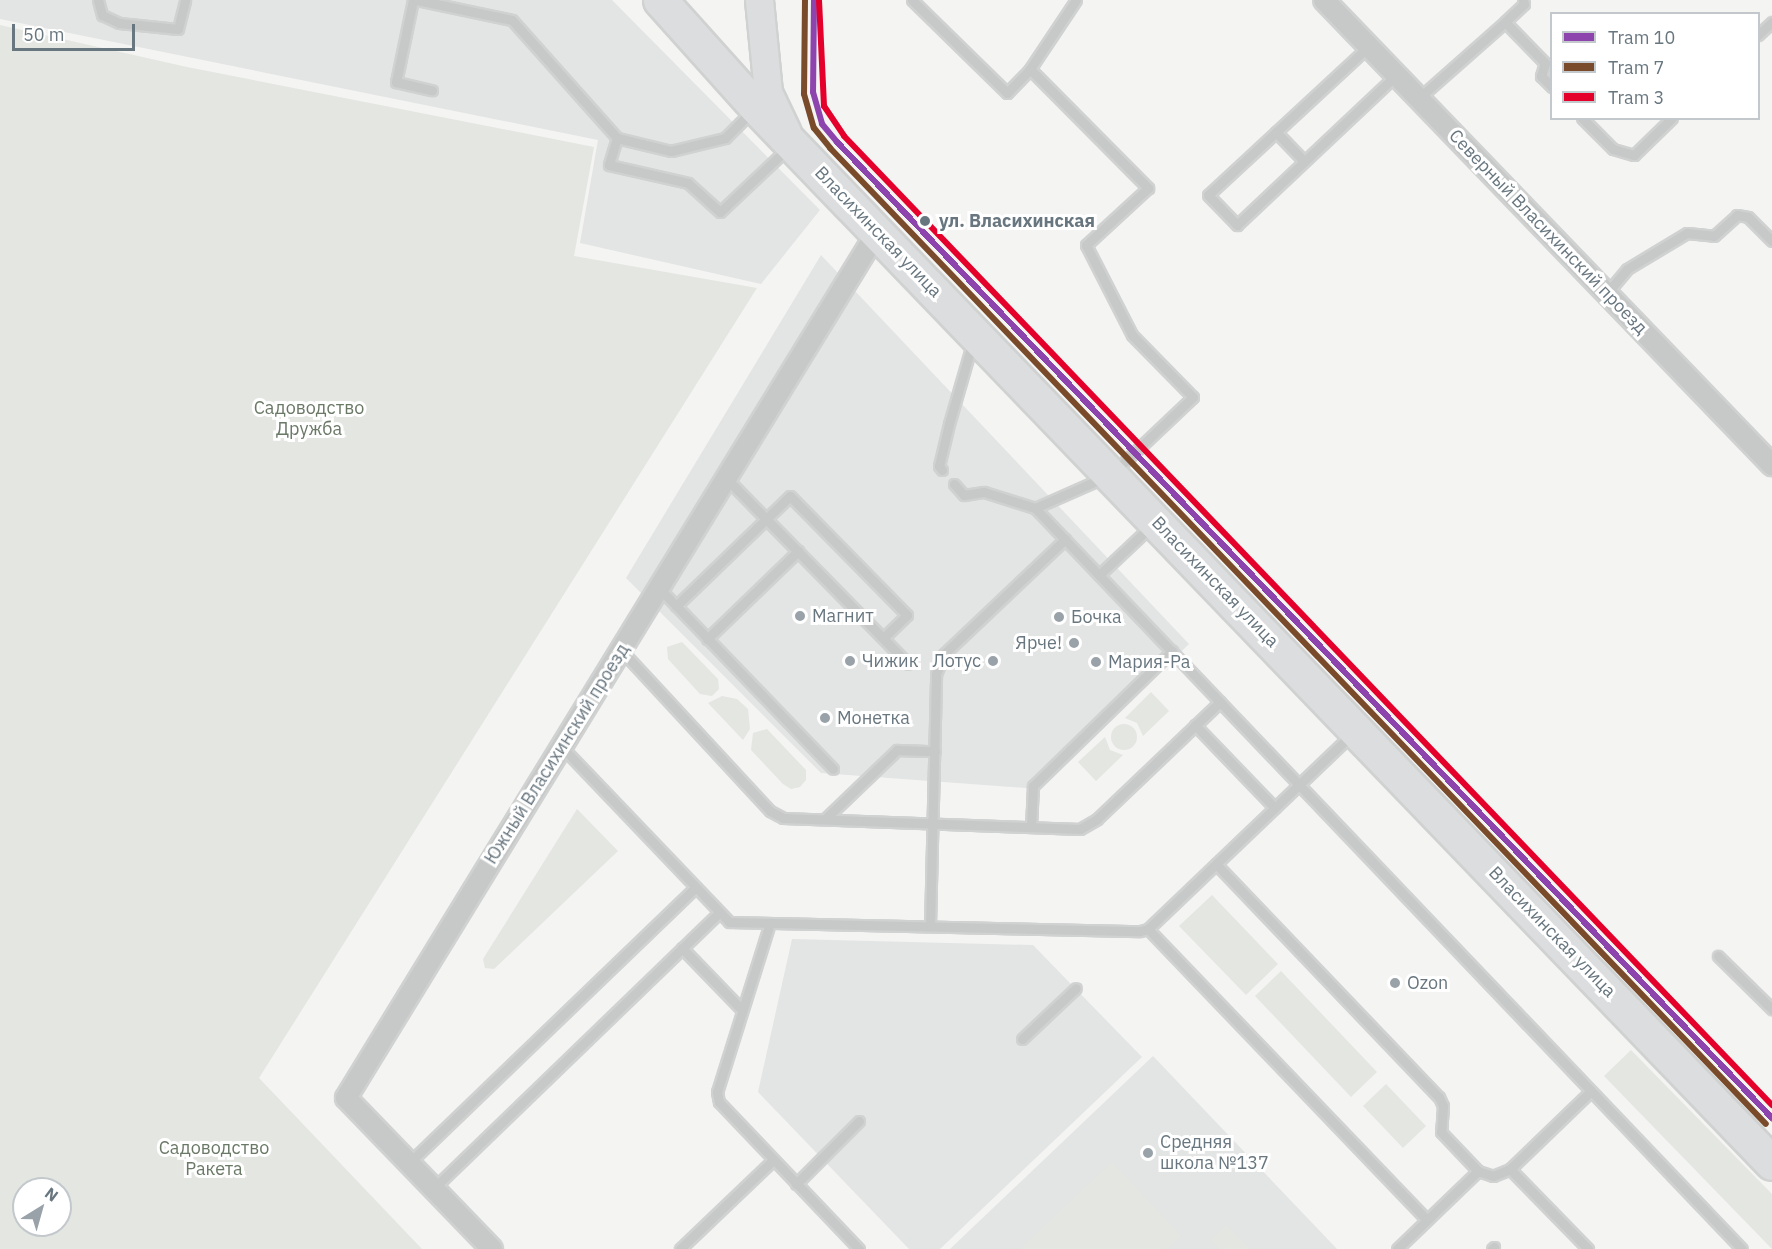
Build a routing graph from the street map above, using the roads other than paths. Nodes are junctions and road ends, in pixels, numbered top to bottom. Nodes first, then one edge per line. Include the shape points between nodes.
1 (98, 0) edge
2 (185, 0) edge
3 (415, 0) edge
4 (759, 0) edge
5 (912, 0) edge
6 (1076, 0) edge
7 (1324, 0) edge
8 (1523, 0) edge
9 (660, 2) edge
10 (1505, 22) junction
11 (1772, 22) edge
12 (1760, 33) edge
13 (1369, 46) junction
14 (1030, 69) junction
15 (1396, 75) junction
16 (1550, 86) edge
17 (432, 90) dead end
18 (1419, 98) junction
19 (756, 107) junction
20 (1584, 120) edge
21 (1670, 120) edge
22 (1276, 132) junction
23 (616, 138) junction
24 (792, 144) junction
25 (1304, 162) junction
26 (878, 231) junction
27 (1772, 241) edge
28 (1607, 293) junction
29 (976, 333) junction
30 (1772, 465) edge
31 (942, 470) dead end
32 (1111, 474) junction
33 (726, 478) junction
34 (954, 484) dead end
35 (1035, 508) junction
36 (766, 519) junction
37 (1156, 521) junction
38 (1065, 539) junction
39 (798, 551) junction
40 (1099, 575) junction
41 (659, 588) junction
42 (676, 606) junction
43 (883, 638) junction
44 (707, 639) junction
45 (621, 650) junction
46 (1172, 651) junction
47 (908, 664) dead end
48 (1220, 702) junction
49 (1196, 725) junction
50 (1357, 729) junction
51 (562, 747) junction
52 (935, 751) junction
53 (833, 769) dead end
54 (1299, 784) junction
55 (1275, 808) junction
56 (825, 819) junction
57 (934, 824) junction
58 (1031, 827) junction
59 (1216, 864) junction
60 (694, 888) junction
61 (719, 913) junction
62 (770, 923) junction
63 (930, 926) junction
64 (1148, 929) junction
65 (682, 948) junction
66 (1718, 956) dead end
67 (1076, 988) dead end
68 (1772, 1009) edge
69 (742, 1010) junction
70 (1022, 1039) dead end
71 (1591, 1091) junction
72 (859, 1121) dead end
73 (773, 1160) junction
74 (409, 1163) junction
75 (1772, 1163) edge
76 (1510, 1168) junction
77 (1478, 1171) junction
78 (796, 1184) junction
79 (434, 1188) junction
80 (1427, 1220) junction
81 (492, 1249) edge
82 (680, 1249) edge
83 (859, 1249) edge
84 (1396, 1249) edge
85 (1588, 1249) edge
86 (1742, 1249) edge

1 - 2 lane via 102,15 119,22 178,29
3 - 17 lane via 396,82
3 - 23 lane via 512,20
4 - 24 main road via 761,52 768,92
5 - 14 lane via 1007,93
6 - 14 lane
7 - 13 street, Северный Власихинский проезд
8 - 10 lane via 1524,4
9 - 19 highway, Власихинская улица
10 - 16 lane via 1545,63 1541,76
10 - 18 lane
11 - 12 lane
13 - 15 street, Северный Власихинский проезд
13 - 22 lane
14 - 32 lane via 1149,188 1086,245 1132,335 1193,397
15 - 18 street, Северный Власихинский проезд
15 - 25 lane
18 - 28 street, Северный Власихинский проезд
19 - 23 lane via 725,138 671,151
19 - 24 highway, Власихинская улица
20 - 21 lane via 1613,149 1634,155
22 - 25 lane
22 - 25 lane via 1208,195 1237,225
23 - 24 lane via 609,165 688,183 720,212
24 - 26 highway, Власихинская улица
26 - 29 highway, Власихинская улица
26 - 33 street, Южный Власихинский проезд
27 - 28 lane via 1748,217 1737,215 1714,236 1687,233 1627,269
28 - 30 street, Северный Власихинский проезд
29 - 31 lane via 949,424 939,466
29 - 32 highway, Власихинская улица
32 - 35 lane
32 - 37 highway, Власихинская улица
33 - 36 lane
33 - 41 street, Южный Власихинский проезд
34 - 35 lane via 964,495 984,492
35 - 38 lane
36 - 39 lane
36 - 42 lane
36 - 43 lane via 790,496 798,504 907,615
37 - 40 lane
37 - 50 highway, Власихинская улица
38 - 40 lane
38 - 52 lane via 944,654 936,674
39 - 43 lane
39 - 44 lane
40 - 46 lane
41 - 42 lane
41 - 45 street, Южный Власихинский проезд
42 - 44 lane
43 - 47 lane
44 - 53 lane
45 - 51 street, Южный Власихинский проезд
45 - 56 lane via 770,812 783,818
46 - 48 lane
46 - 58 lane via 1032,786
48 - 49 lane
48 - 54 lane
49 - 55 lane
49 - 58 lane via 1097,819 1080,829
50 - 54 lane
50 - 75 highway, Власихинская улица
51 - 60 lane
51 - 74 street, Южный Власихинский проезд via 346,1098
52 - 56 lane via 897,750
52 - 57 lane
54 - 55 lane
54 - 71 lane
55 - 59 lane
56 - 57 lane
57 - 58 lane
57 - 63 lane
59 - 64 lane
59 - 77 lane via 1439,1097 1443,1106 1441,1131
60 - 61 lane
60 - 74 lane
61 - 62 lane via 729,922
61 - 65 lane
62 - 63 lane
62 - 69 lane
63 - 64 lane
64 - 80 lane
65 - 69 lane
65 - 79 lane
66 - 68 lane
67 - 70 lane
69 - 73 lane via 717,1092 719,1102
71 - 76 lane
71 - 86 lane
72 - 78 lane
73 - 78 lane
73 - 82 lane
74 - 79 street, Южный Власихинский проезд
76 - 77 lane via 1493,1176
76 - 85 lane
77 - 80 lane
78 - 83 lane
79 - 81 street, Южный Власихинский проезд
80 - 84 lane

